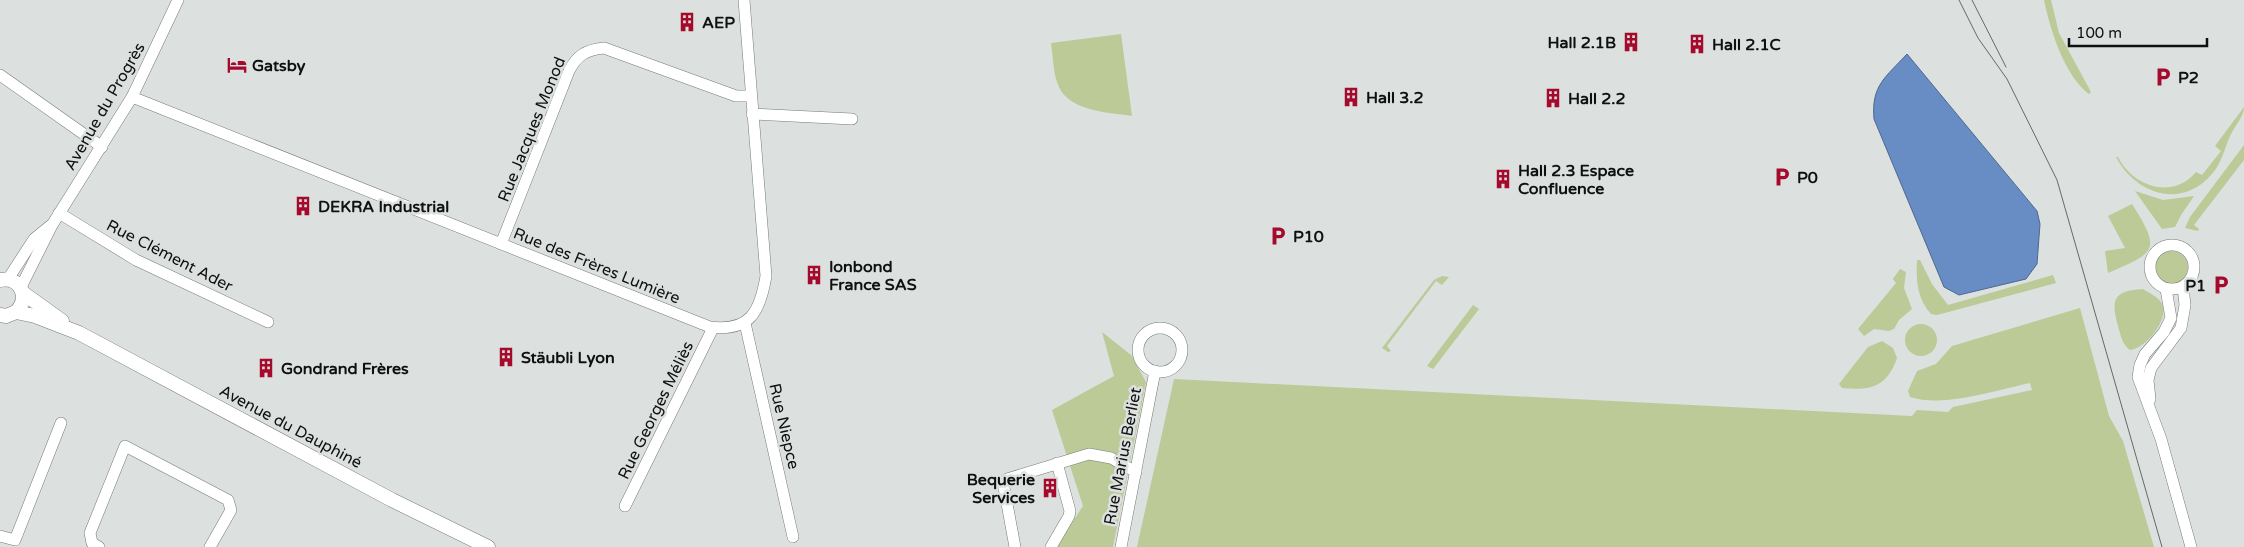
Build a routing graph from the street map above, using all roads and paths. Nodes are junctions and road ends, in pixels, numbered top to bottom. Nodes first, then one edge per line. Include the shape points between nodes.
1 (178, 0) edge
2 (744, 0) edge
3 (0, 75) edge
4 (751, 96) junction
5 (132, 97) junction
6 (752, 114) junction
7 (852, 119) dead end
8 (102, 147) junction
9 (59, 213) junction
10 (52, 225) junction
11 (502, 244) junction
12 (4, 280) edge
13 (2183, 287) junction
14 (2166, 289) junction
15 (22, 290) junction
16 (16, 312) junction
17 (0, 316) edge
18 (268, 322) dead end
19 (745, 323) junction
20 (713, 328) junction
21 (79, 333) junction
22 (1155, 371) dead end
23 (2152, 416) junction
24 (61, 422) dead end
25 (1057, 463) junction
26 (1136, 472) junction
27 (625, 506) dead end
28 (0, 536) edge
29 (793, 537) dead end
30 (99, 547) edge
31 (210, 547) edge
32 (488, 547) edge
33 (1015, 547) edge
34 (1051, 547) edge
35 (1121, 547) edge
36 (2191, 547) edge

1 - 5 street, Avenue du Progrès
2 - 4 street
3 - 8 street
4 - 6 street
4 - 11 street, Rue Jacques Monod via 736,96 604,48 586,51 570,71
5 - 8 street, Avenue du Progrès
5 - 11 street, Rue des Frères Lumière
6 - 7 street
6 - 19 street via 766,276 759,302
8 - 9 street, Avenue du Progrès
9 - 10 street, Avenue du Progrès
9 - 18 street, Rue Clément Ader via 136,260
10 - 12 street, Avenue du Progrès via 34,239
10 - 15 street, Avenue du Progrès
11 - 20 street, Rue des Frères Lumière
12 - 15 main road, Avenue du Dauphiné
13 - 14 street
13 - 14 street via 2192,277 2192,257 2184,248 2167,245 2155,252 2149,266 2154,280
13 - 23 street via 2185,305 2181,328 2150,368
14 - 23 street via 2171,318 2164,332 2145,354 2138,376
15 - 16 main road via 23,304
15 - 21 main road, Avenue du Dauphiné
16 - 17 main road
16 - 21 main road, Avenue du Dauphiné
19 - 20 street, Rue des Frères Lumière via 738,327
19 - 29 street, Rue Niepce
20 - 27 street, Rue Georges Méliès
21 - 32 main road, Avenue du Dauphiné via 392,500
22 - 26 street, Rue Marius Berliet
23 - 36 street
24 - 28 street via 15,540
25 - 26 street via 1100,454
25 - 33 street via 1003,482
25 - 34 street via 1070,511
26 - 35 street, Rue Marius Berliet
30 - 31 street via 92,543 90,533 125,446 228,500 231,510

